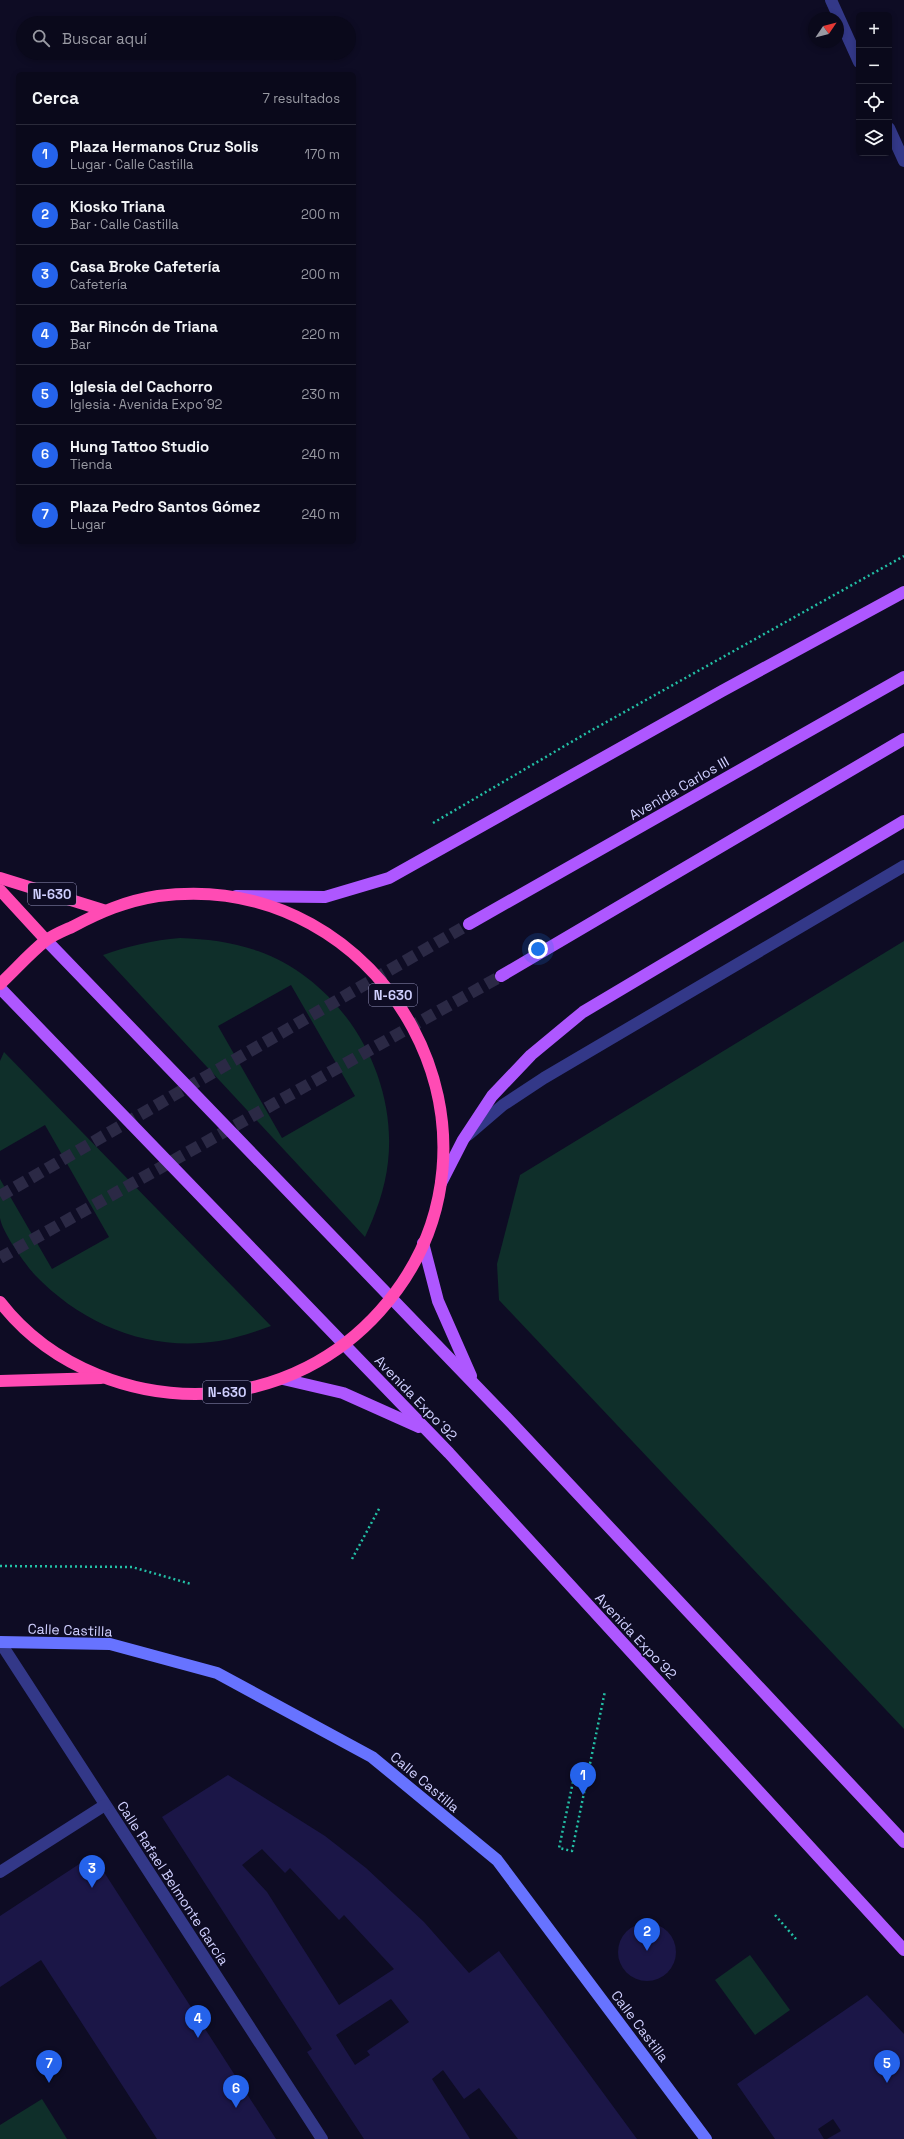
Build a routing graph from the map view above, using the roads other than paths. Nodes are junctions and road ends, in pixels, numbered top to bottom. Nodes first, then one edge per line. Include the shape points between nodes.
1 (831, 0) edge
2 (856, 55) edge
3 (892, 135) edge
4 (904, 161) edge
5 (904, 592) edge
6 (904, 677) edge
7 (904, 740) edge
8 (904, 821) edge
9 (904, 866) edge
10 (0, 878) edge
11 (0, 890) edge
12 (226, 896) junction
13 (103, 910) junction
14 (469, 924) tunnel mouth
15 (46, 940) junction
16 (501, 976) tunnel mouth
17 (0, 984) edge
18 (0, 988) edge
19 (463, 1140) junction
20 (440, 1184) junction
21 (423, 1243) junction
22 (391, 1298) junction
23 (0, 1302) edge
24 (344, 1345) junction
25 (102, 1378) junction
26 (283, 1378) junction
27 (0, 1381) edge
28 (473, 1383) junction
29 (425, 1429) junction
30 (0, 1642) edge
31 (105, 1805) junction
32 (904, 1842) edge
33 (0, 1872) edge
34 (904, 1950) edge
35 (322, 2139) edge
36 (706, 2139) edge

1 - 2 street
3 - 4 street
5 - 12 main road via 389,878 325,897
6 - 14 main road, Avenida Carlos III
7 - 16 main road
8 - 19 main road via 583,1012 531,1055 492,1096
9 - 19 street via 544,1078 503,1105
10 - 13 highway, N-630
11 - 15 highway, N-630
12 - 13 highway, N-630 via 181,893 136,899
12 - 20 highway, N-630 via 274,907 319,928 360,957 393,995 419,1037 436,1085 443,1134
13 - 15 highway, N-630
15 - 17 highway, N-630
15 - 22 main road
18 - 24 main road, Avenida Expo´92
19 - 20 main road
20 - 21 highway, N-630 via 434,1214
21 - 22 highway, N-630 via 409,1272
21 - 28 main road via 438,1301
22 - 24 highway, N-630 via 369,1323
22 - 28 main road
23 - 25 highway, N-630 via 36,1338 68,1360
24 - 26 highway, N-630 via 314,1364
24 - 29 main road, Avenida Expo´92
25 - 26 highway, N-630 via 147,1390 193,1395 239,1391
25 - 27 highway, N-630
26 - 29 main road via 343,1393
28 - 32 main road
29 - 34 main road, Avenida Expo´92
30 - 31 street, Calle Rafael Belmonte García
30 - 36 street, Calle Castilla via 110,1644 217,1673 372,1757 497,1860
31 - 33 street
31 - 35 street, Calle Rafael Belmonte García

